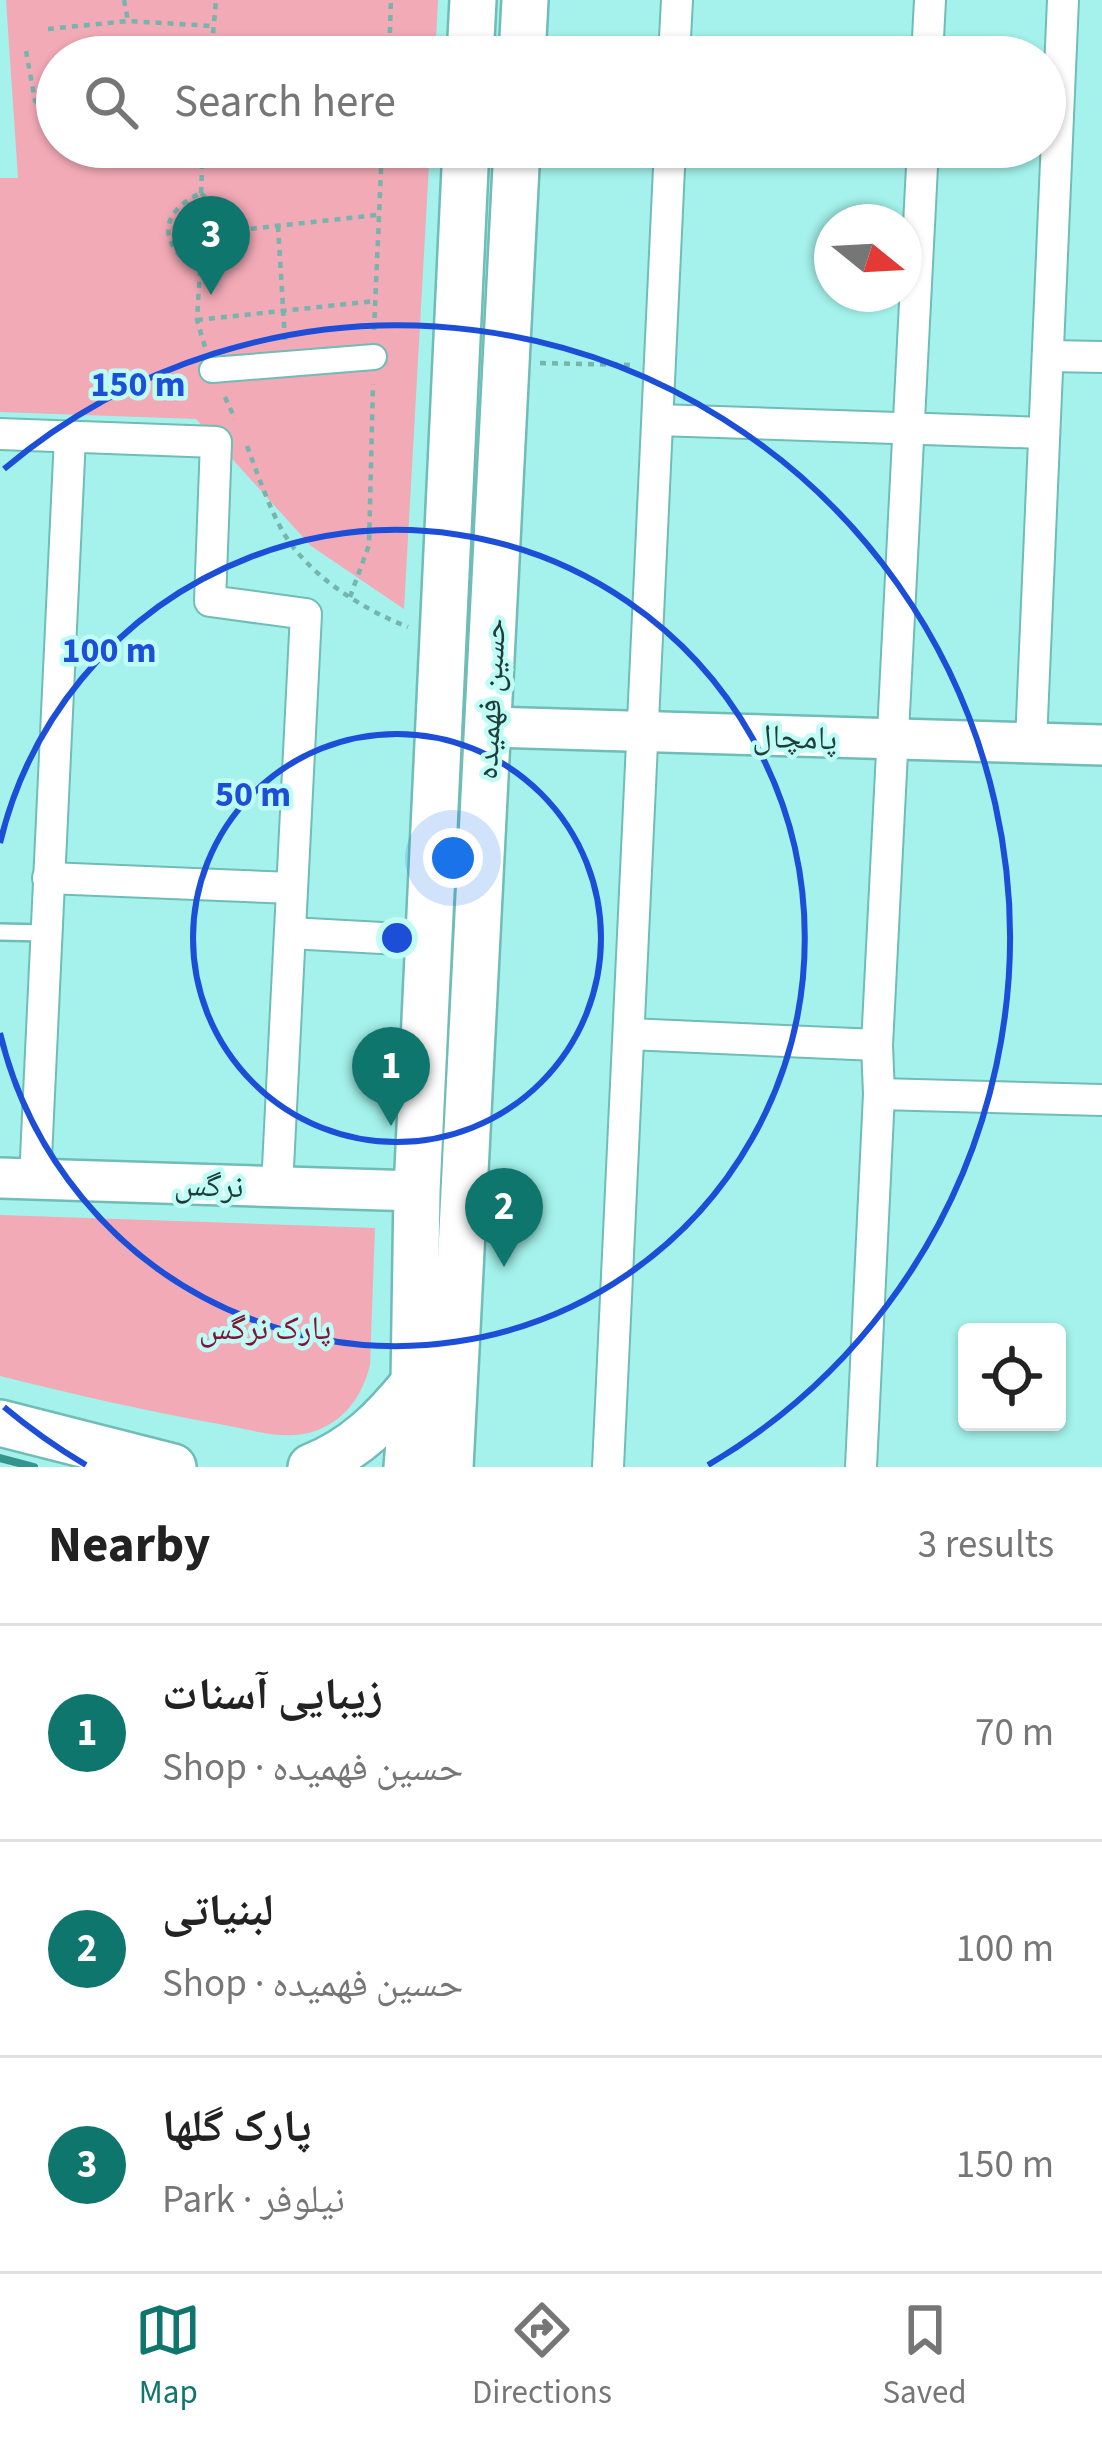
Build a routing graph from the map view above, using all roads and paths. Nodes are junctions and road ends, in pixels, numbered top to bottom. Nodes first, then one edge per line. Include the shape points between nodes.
1 (124, 0) edge
2 (216, 0) edge
3 (392, 0) edge
4 (472, 0) edge
5 (525, 0) edge
6 (677, 0) edge
7 (930, 0) edge
8 (1063, 0) edge
9 (128, 21) junction
10 (213, 26) junction
11 (48, 29) dead end
12 (212, 36) edge
13 (389, 36) edge
14 (471, 36) edge
15 (523, 36) edge
16 (675, 36) edge
17 (928, 36) edge
18 (1061, 36) edge
19 (26, 51) dead end
20 (36, 102) edge
21 (202, 168) edge
22 (465, 168) edge
23 (516, 168) edge
24 (669, 168) edge
25 (922, 168) edge
26 (1056, 168) edge
27 (201, 193) junction
28 (377, 215) dead end
29 (278, 226) junction
30 (237, 230) junction
31 (200, 270) junction
32 (375, 301) dead end
33 (283, 311) junction
34 (197, 320) junction
35 (1048, 356) junction
36 (374, 357) dead end
37 (1102, 357) edge
38 (506, 362) junction
39 (287, 363) junction
40 (660, 366) junction
41 (212, 370) junction
42 (236, 420) dead end
43 (658, 420) junction
44 (910, 428) junction
45 (1044, 433) junction
46 (0, 434) edge
47 (70, 436) junction
48 (245, 442) dead end
49 (418, 631) dead end
50 (438, 724) junction
51 (487, 727) junction
52 (644, 731) junction
53 (896, 739) junction
54 (1031, 742) junction
55 (1102, 745) edge
56 (48, 878) junction
57 (292, 888) junction
58 (0, 932) edge
59 (45, 933) junction
60 (290, 933) junction
61 (418, 940) dead end
62 (629, 1034) junction
63 (877, 1045) junction
64 (879, 1094) junction
65 (1102, 1100) edge
66 (17, 1179) edge
67 (278, 1186) junction
68 (417, 1191) junction
69 (414, 1383) junction
70 (0, 1423) edge
71 (173, 1467) edge
72 (311, 1467) edge
73 (407, 1467) edge
74 (450, 1467) edge
75 (608, 1467) edge
76 (861, 1467) edge

1 - 9 path
2 - 10 path
3 - 13 path
4 - 14 main road
5 - 15 main road
6 - 16 street
7 - 17 street
8 - 18 street
9 - 10 path
9 - 11 path
10 - 12 path
19 - 20 path
21 - 27 path
22 - 50 main road, حسین فهمیده
23 - 38 main road, حسین فهمیده
24 - 40 street
25 - 44 street
26 - 35 street
27 - 30 path
27 - 31 path via 178,210 168,239
28 - 29 path
29 - 30 path
29 - 33 path
30 - 31 path via 221,258
31 - 34 path
32 - 33 path
33 - 34 path
33 - 39 path
34 - 41 path
35 - 37 street
35 - 45 street
36 - 39 street
38 - 40 path
38 - 51 main road, حسین فهمیده
39 - 41 street
40 - 43 street
41 - 42 path
43 - 44 street
43 - 52 street
44 - 45 street
44 - 53 street
45 - 54 street
46 - 47 street
47 - 56 street
47 - 57 street via 216,442 210,601 305,614
48 - 49 path via 285,535 317,572 375,614
50 - 51 main road
50 - 68 main road, حسین فهمیده
51 - 52 street, پامچال
51 - 74 main road, حسین فهمیده
52 - 53 street, پامچال
52 - 62 street
53 - 54 street, پامچال
53 - 63 street
54 - 55 street, پامچال
56 - 57 street
56 - 59 street
57 - 60 street
58 - 59 lane
59 - 66 street
60 - 61 street
60 - 67 street
62 - 63 street
62 - 75 street
63 - 64 street
64 - 65 street
64 - 76 street
66 - 67 street, نرگس
67 - 68 street, نرگس
68 - 69 main road, حسین فهمیده
69 - 72 main road via 384,1420
69 - 73 main road, حسین فهمیده
70 - 71 main road

